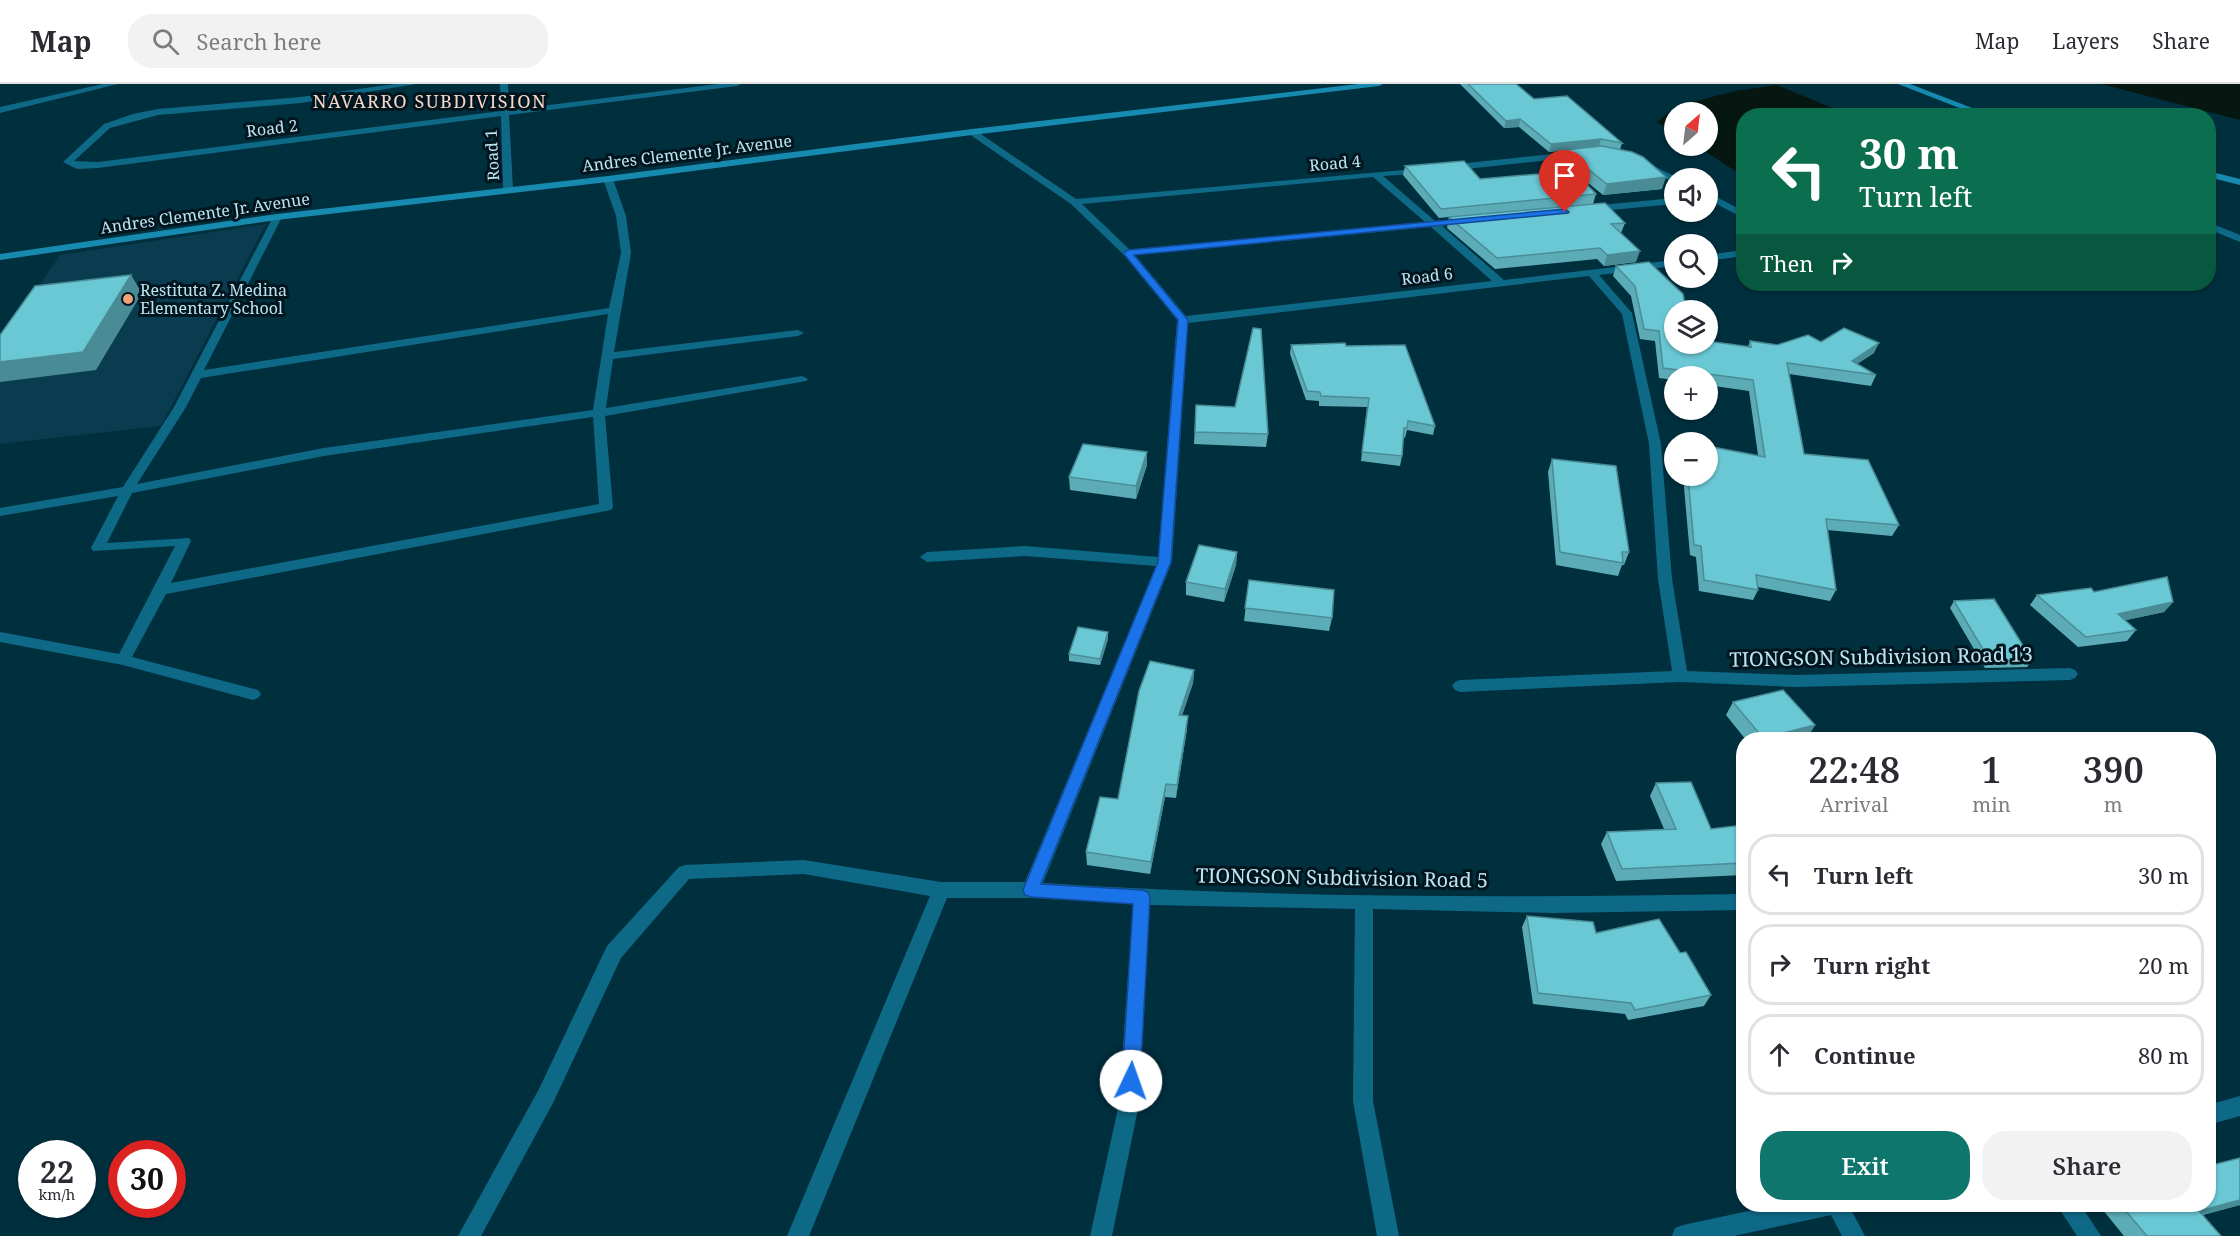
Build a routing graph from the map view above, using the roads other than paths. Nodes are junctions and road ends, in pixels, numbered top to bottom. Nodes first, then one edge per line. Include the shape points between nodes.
1 (114, 84) edge
2 (412, 84) edge
3 (504, 84) edge
4 (737, 84) edge
5 (1379, 84) edge
6 (1902, 84) edge
7 (1960, 108) edge
8 (0, 110) edge
9 (505, 113) junction
10 (972, 132) junction
11 (1587, 153) edge
12 (1632, 159) edge
13 (1664, 174) edge
14 (1376, 175) junction
15 (2216, 176) edge
16 (608, 179) junction
17 (2240, 182) edge
18 (508, 189) junction
19 (1074, 202) junction
20 (1664, 202) edge
21 (1718, 202) edge
22 (1582, 210) edge
23 (1736, 211) edge
24 (277, 217) junction
25 (1480, 219) edge
26 (1434, 224) junction
27 (2216, 228) edge
28 (2240, 239) edge
29 (1128, 253) junction
30 (1736, 254) edge
31 (1718, 256) edge
32 (0, 257) edge
33 (1664, 264) edge
34 (1593, 274) junction
35 (1500, 282) junction
36 (614, 310) junction
37 (1183, 320) junction
38 (798, 333) dead end
39 (607, 356) junction
40 (197, 375) junction
41 (802, 379) dead end
42 (599, 413) junction
43 (127, 490) junction
44 (0, 512) edge
45 (927, 557) dead end
46 (1165, 562) junction
47 (161, 590) junction
48 (0, 637) edge
49 (123, 660) junction
50 (2070, 674) dead end
51 (1680, 676) junction
52 (1460, 686) dead end
53 (253, 693) dead end
54 (941, 890) junction
55 (1031, 890) junction
56 (1142, 897) junction
57 (1364, 901) junction
58 (1736, 902) edge
59 (2240, 1106) edge
60 (2216, 1112) edge
61 (1797, 1212) edge
62 (1840, 1212) edge
63 (2073, 1212) edge
64 (469, 1236) edge
65 (798, 1236) edge
66 (1101, 1236) edge
67 (1388, 1236) edge
68 (1683, 1236) edge
69 (1854, 1236) edge
70 (2090, 1236) edge

1 - 8 street
2 - 9 street, Road 2 via 133,117 107,126 68,162 77,166 98,165
3 - 9 street, Road 1
4 - 9 street, Road 2
5 - 10 main road, Andres Clemente Jr. Avenue
6 - 7 main road
9 - 18 street, Road 1
10 - 16 main road, Andres Clemente Jr. Avenue
10 - 19 street
11 - 14 street, Road 4
12 - 13 street
14 - 19 street, Road 4
14 - 26 street
15 - 17 main road
16 - 18 main road, Andres Clemente Jr. Avenue
16 - 36 street via 621,216 626,253
18 - 24 main road, Andres Clemente Jr. Avenue
19 - 29 street
20 - 22 street
21 - 23 street
24 - 32 main road, Andres Clemente Jr. Avenue
24 - 40 street
25 - 26 street
26 - 29 street
26 - 35 street
27 - 28 street
29 - 37 street
30 - 31 street
33 - 34 street, Road 6
34 - 35 street, Road 6
34 - 51 street via 1627,313 1655,444 1665,579
35 - 37 street, Road 6
36 - 39 street
36 - 40 street
37 - 46 street
38 - 39 street
39 - 42 street
40 - 43 street
41 - 42 street
42 - 43 street via 324,452
42 - 47 street via 606,507
43 - 44 street
43 - 47 street via 98,548 184,541
45 - 46 street via 1025,551
46 - 55 street
47 - 49 street
48 - 49 street
49 - 53 street
50 - 51 street, TIONGSON Subdivision Road 13 via 1796,681
51 - 52 street, TIONGSON Subdivision Road 13
54 - 55 street, TIONGSON Subdivision Road 5
54 - 64 street, TIONGSON Subdivision Road 5 via 804,867 685,872 614,952 546,1096
54 - 65 street
55 - 56 street, TIONGSON Subdivision Road 5
56 - 57 street, TIONGSON Subdivision Road 5
56 - 66 street via 1129,1104
57 - 58 street, TIONGSON Subdivision Road 5 via 1552,905
57 - 67 street via 1363,1101
59 - 60 street
61 - 68 street
62 - 69 street
63 - 70 street

